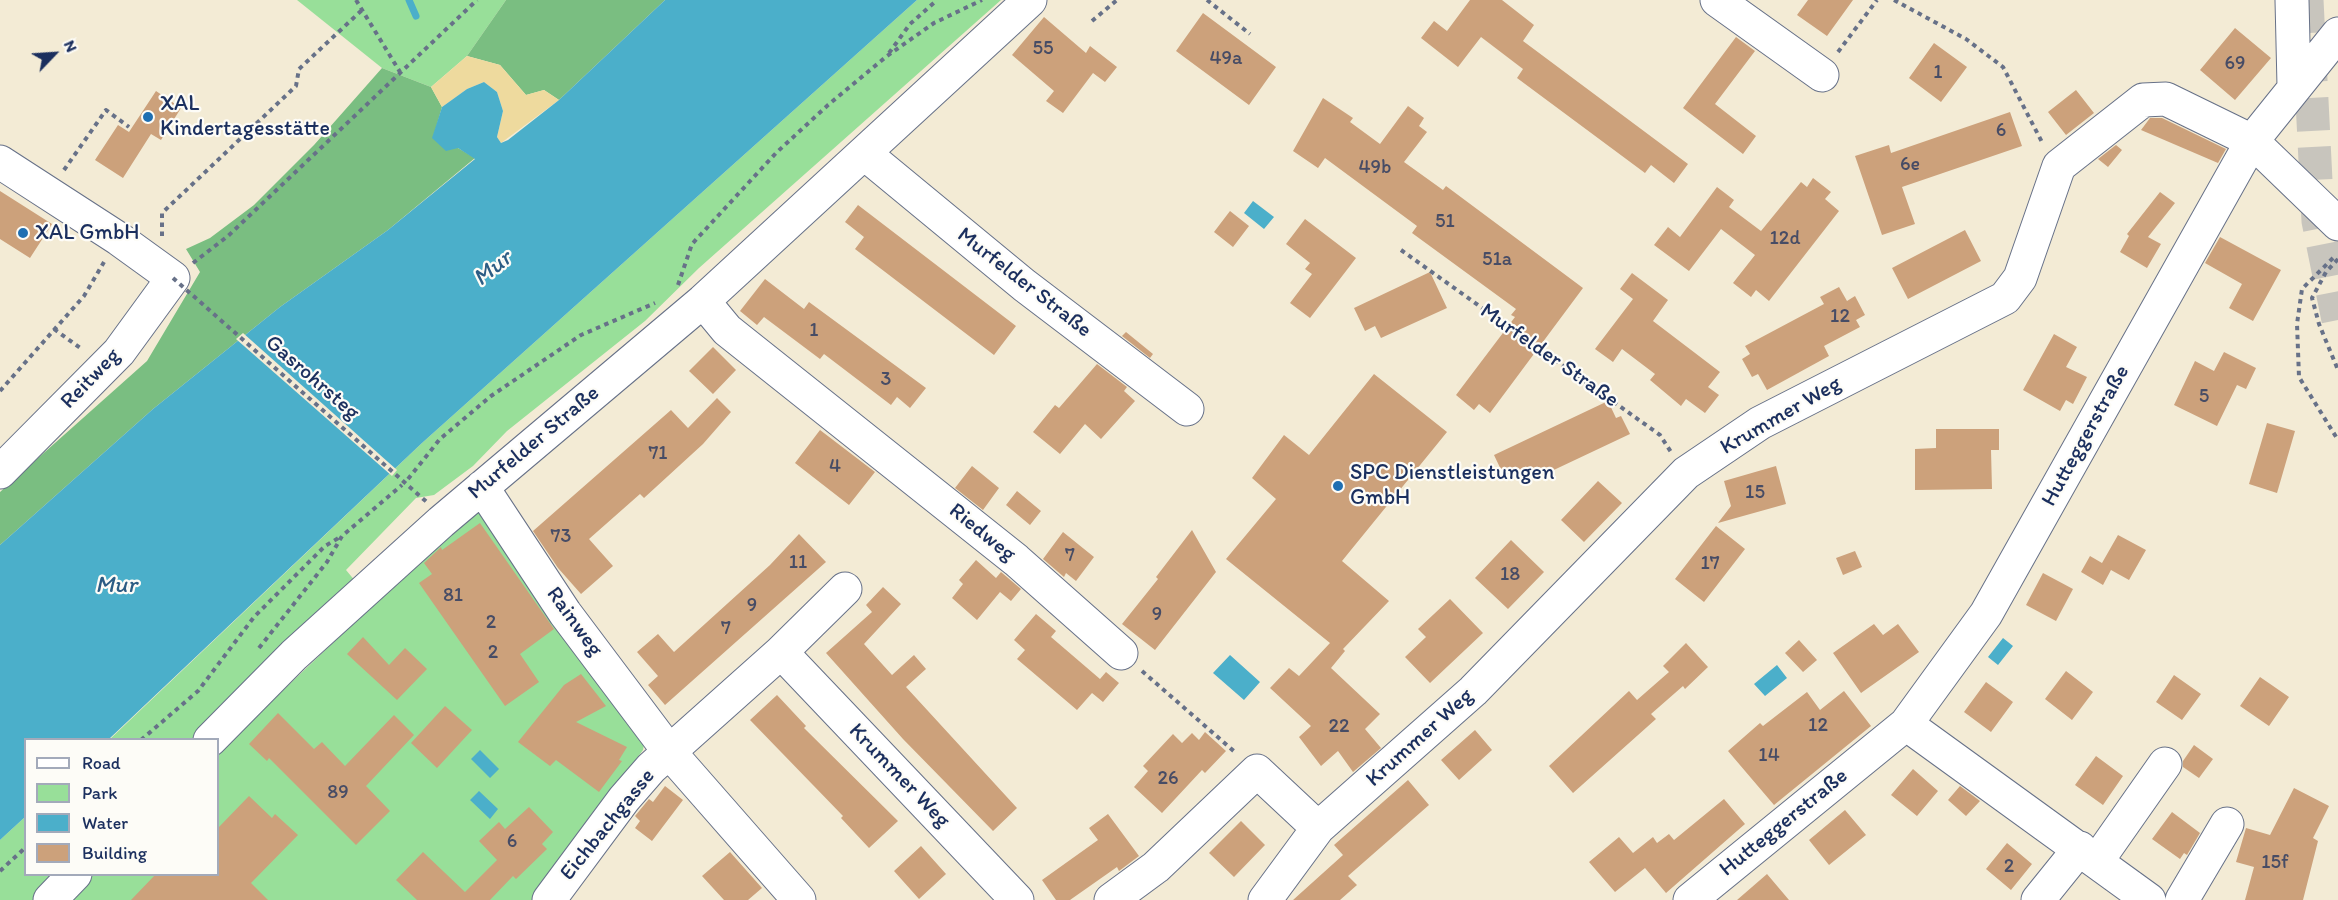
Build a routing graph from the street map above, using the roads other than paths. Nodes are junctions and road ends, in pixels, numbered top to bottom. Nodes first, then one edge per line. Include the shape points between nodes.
1 (1030, 0) edge
2 (1717, 0) edge
3 (2292, 0) edge
4 (2338, 33) edge
5 (1821, 75) road end
6 (2294, 86) junction
7 (2252, 141) junction
8 (864, 153) junction
9 (0, 162) edge
10 (2338, 224) edge
11 (689, 298) junction
12 (1187, 409) dead end
13 (0, 472) edge
14 (482, 487) junction
15 (845, 589) dead end
16 (781, 652) junction
17 (1121, 653) road end
18 (1906, 724) junction
19 (212, 738) edge
20 (671, 754) junction
21 (2165, 764) dead end
22 (2227, 824) dead end
23 (1318, 828) junction
24 (2088, 854) junction
25 (73, 876) edge
26 (50, 900) edge
27 (549, 900) edge
28 (799, 900) edge
29 (1017, 900) edge
30 (1111, 900) edge
31 (1265, 900) edge
32 (1690, 900) edge
33 (2038, 900) edge
34 (2149, 900) edge
35 (2182, 900) edge

1 - 8 street, Murfelder Straße
2 - 5 street
3 - 6 street
4 - 6 street, Hutteggerstraße
6 - 7 street, Hutteggerstraße
7 - 10 street, Krummer Weg
7 - 18 street, Hutteggerstraße via 1986,614
7 - 23 street, Krummer Weg via 2166,99 2144,100 2058,166 2020,278 2005,298 1760,423 1686,473 1473,691
8 - 11 street, Murfelder Straße
8 - 12 street, Murfelder Straße via 1024,285
9 - 13 street, Reitweg via 177,271 119,352
11 - 14 street, Murfelder Straße
11 - 17 street, Riedweg via 1016,560
14 - 19 street, Murfelder Straße via 294,655
14 - 20 street, Rainweg via 565,613
15 - 16 street
16 - 20 street
16 - 29 street, Krummer Weg
18 - 24 street
18 - 32 street, Hutteggerstraße
20 - 27 street, Eichbachgasse via 651,768 624,800
20 - 28 street, Rainweg
21 - 24 street
22 - 35 street
23 - 30 street via 1257,771 1156,867
23 - 31 street, Krummer Weg
24 - 33 street
24 - 34 street
25 - 26 street

